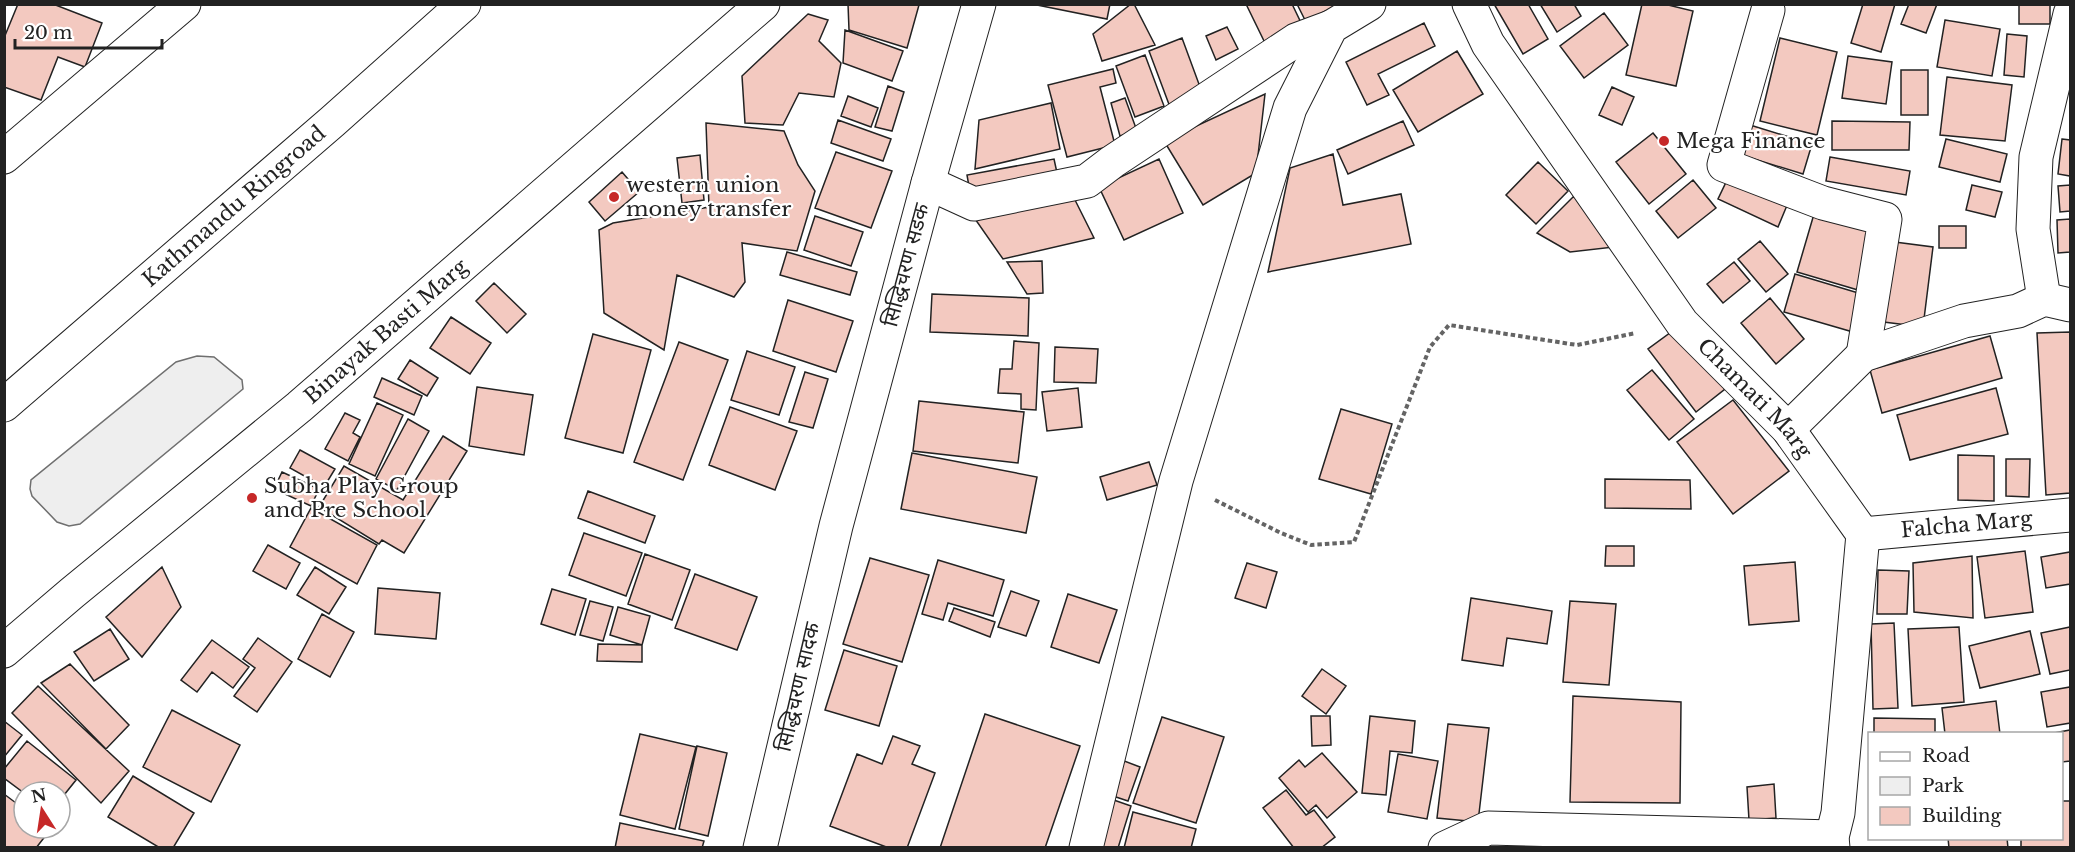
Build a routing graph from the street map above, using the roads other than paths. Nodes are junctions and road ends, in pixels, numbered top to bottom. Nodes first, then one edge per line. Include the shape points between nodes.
1 (184, 4) edge
2 (464, 4) edge
3 (763, 4) edge
4 (979, 4) edge
5 (1369, 4) edge
6 (1469, 4) edge
7 (1768, 10) dead end
8 (2070, 14) edge
9 (1331, 27) junction
10 (4, 157) edge
11 (928, 183) junction
12 (2057, 302) edge
13 (1863, 355) junction
14 (4, 405) edge
15 (1788, 429) junction
16 (2070, 515) edge
17 (836, 526) joint
18 (1863, 534) junction
19 (4, 651) edge
20 (1832, 842) edge
21 (760, 848) edge
22 (1086, 848) edge
23 (1445, 848) edge

1 - 10 main road
2 - 14 main road, Kathmandu Ringroad
3 - 19 main road, Binayak Basti Marg via 308,399
4 - 11 main road, सिद्धिचरण सडक
5 - 9 main road
6 - 15 main road, Chamati Marg via 1488,44 1682,324
7 - 13 main road via 1724,165 1823,203 1885,219
8 - 12 main road via 2036,157 2032,229
9 - 11 main road via 1296,40 1088,181 974,204
9 - 22 main road via 1290,108 1176,481
11 - 17 main road, सिद्धिचरण सडक
12 - 13 main road via 1964,321
13 - 15 main road
15 - 18 main road, Chamati Marg
16 - 18 main road, Falcha Marg
17 - 21 main road, सिद्धिचरण सादक
18 - 20 main road via 1838,813
20 - 23 main road via 1488,828

